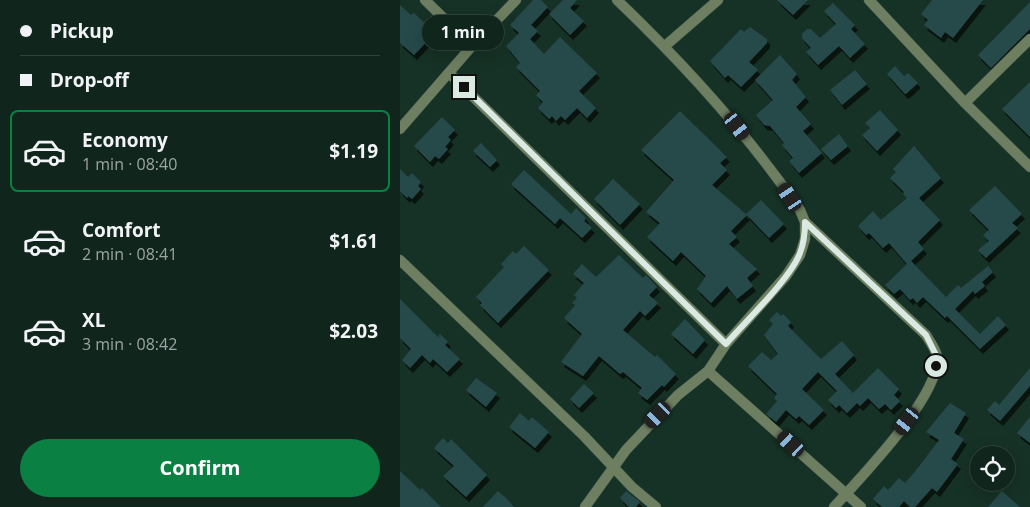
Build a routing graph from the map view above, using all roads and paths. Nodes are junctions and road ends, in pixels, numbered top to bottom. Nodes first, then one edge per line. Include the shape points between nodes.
1 (425, 0) edge
2 (516, 0) edge
3 (617, 0) edge
4 (718, 0) edge
5 (869, 0) edge
6 (1030, 39) edge
7 (472, 46) junction
8 (666, 46) junction
9 (450, 74) junction
10 (965, 103) junction
11 (400, 129) edge
12 (1030, 167) edge
13 (805, 222) junction
14 (400, 260) edge
15 (726, 344) junction
16 (708, 371) junction
17 (614, 466) junction
18 (846, 494) junction
19 (585, 507) edge
20 (656, 507) edge
21 (834, 507) edge
22 (861, 507) edge

1 - 7 street
2 - 7 street
3 - 8 street
4 - 8 street
5 - 10 street
6 - 10 street
7 - 9 street
8 - 13 street via 743,133 772,170
9 - 11 street
9 - 15 street
10 - 12 street
13 - 15 street via 800,255 786,276
13 - 18 street via 926,335 936,355 936,366 925,397
14 - 17 street
15 - 16 street
16 - 17 street via 678,395
16 - 18 street
17 - 19 street
17 - 20 street
18 - 21 street
18 - 22 street

